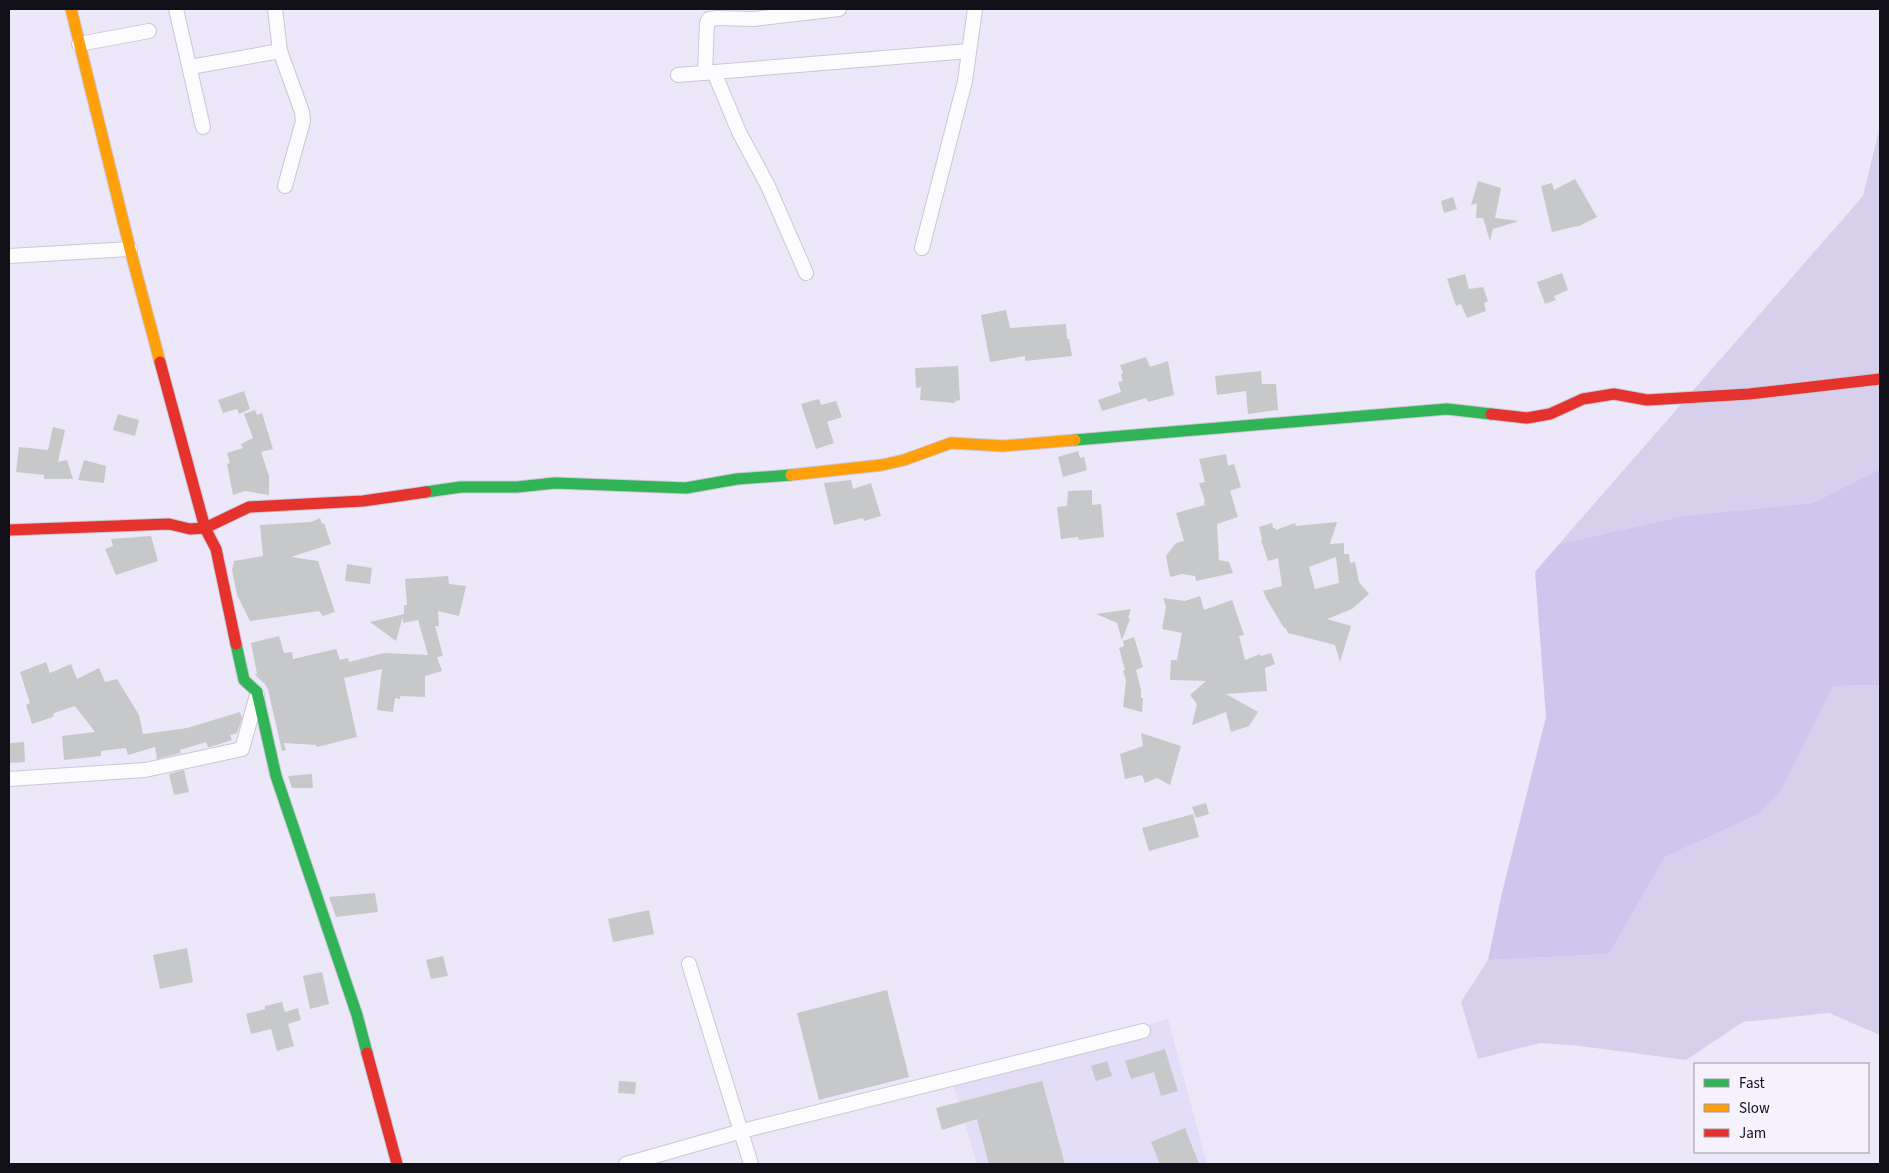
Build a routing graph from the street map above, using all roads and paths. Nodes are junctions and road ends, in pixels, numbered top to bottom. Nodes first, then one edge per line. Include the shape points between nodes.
1 (71, 9) edge
2 (176, 9) edge
3 (275, 9) edge
4 (839, 9) edge
5 (975, 9) edge
6 (754, 14) edge
7 (149, 31) dead end
8 (79, 44) junction
9 (280, 51) junction
10 (969, 51) junction
11 (190, 67) junction
12 (710, 72) junction
13 (678, 75) dead end
14 (203, 127) dead end
15 (285, 186) dead end
16 (922, 248) dead end
17 (130, 249) junction
18 (9, 256) edge
19 (806, 273) dead end
20 (1880, 379) edge
21 (205, 528) junction
22 (9, 530) edge
23 (257, 692) junction
24 (9, 779) edge
25 (689, 964) dead end
26 (1143, 1031) dead end
27 (742, 1130) junction
28 (397, 1164) edge
29 (626, 1164) edge
30 (751, 1164) edge

1 - 8 street
2 - 11 street
3 - 9 street
4 - 6 street
5 - 10 street
6 - 12 street via 709,19
7 - 8 street
8 - 17 street
9 - 11 street
9 - 15 street via 302,112
10 - 12 street
10 - 16 street via 965,81
11 - 14 street
12 - 13 street
12 - 19 street via 768,186
17 - 18 street
17 - 21 street
20 - 21 street via 1749,394 1647,400 1614,394 1595,396 1550,414 1527,418 1447,409 1003,446 950,443 882,465 737,479 686,488 555,482 518,487 461,487 363,501 249,507
21 - 22 street via 190,529 169,524
21 - 23 street via 216,549 244,680
23 - 24 street via 242,749 145,770
23 - 28 street via 276,776 357,1015
25 - 27 street
26 - 27 street
27 - 29 street
27 - 30 street

